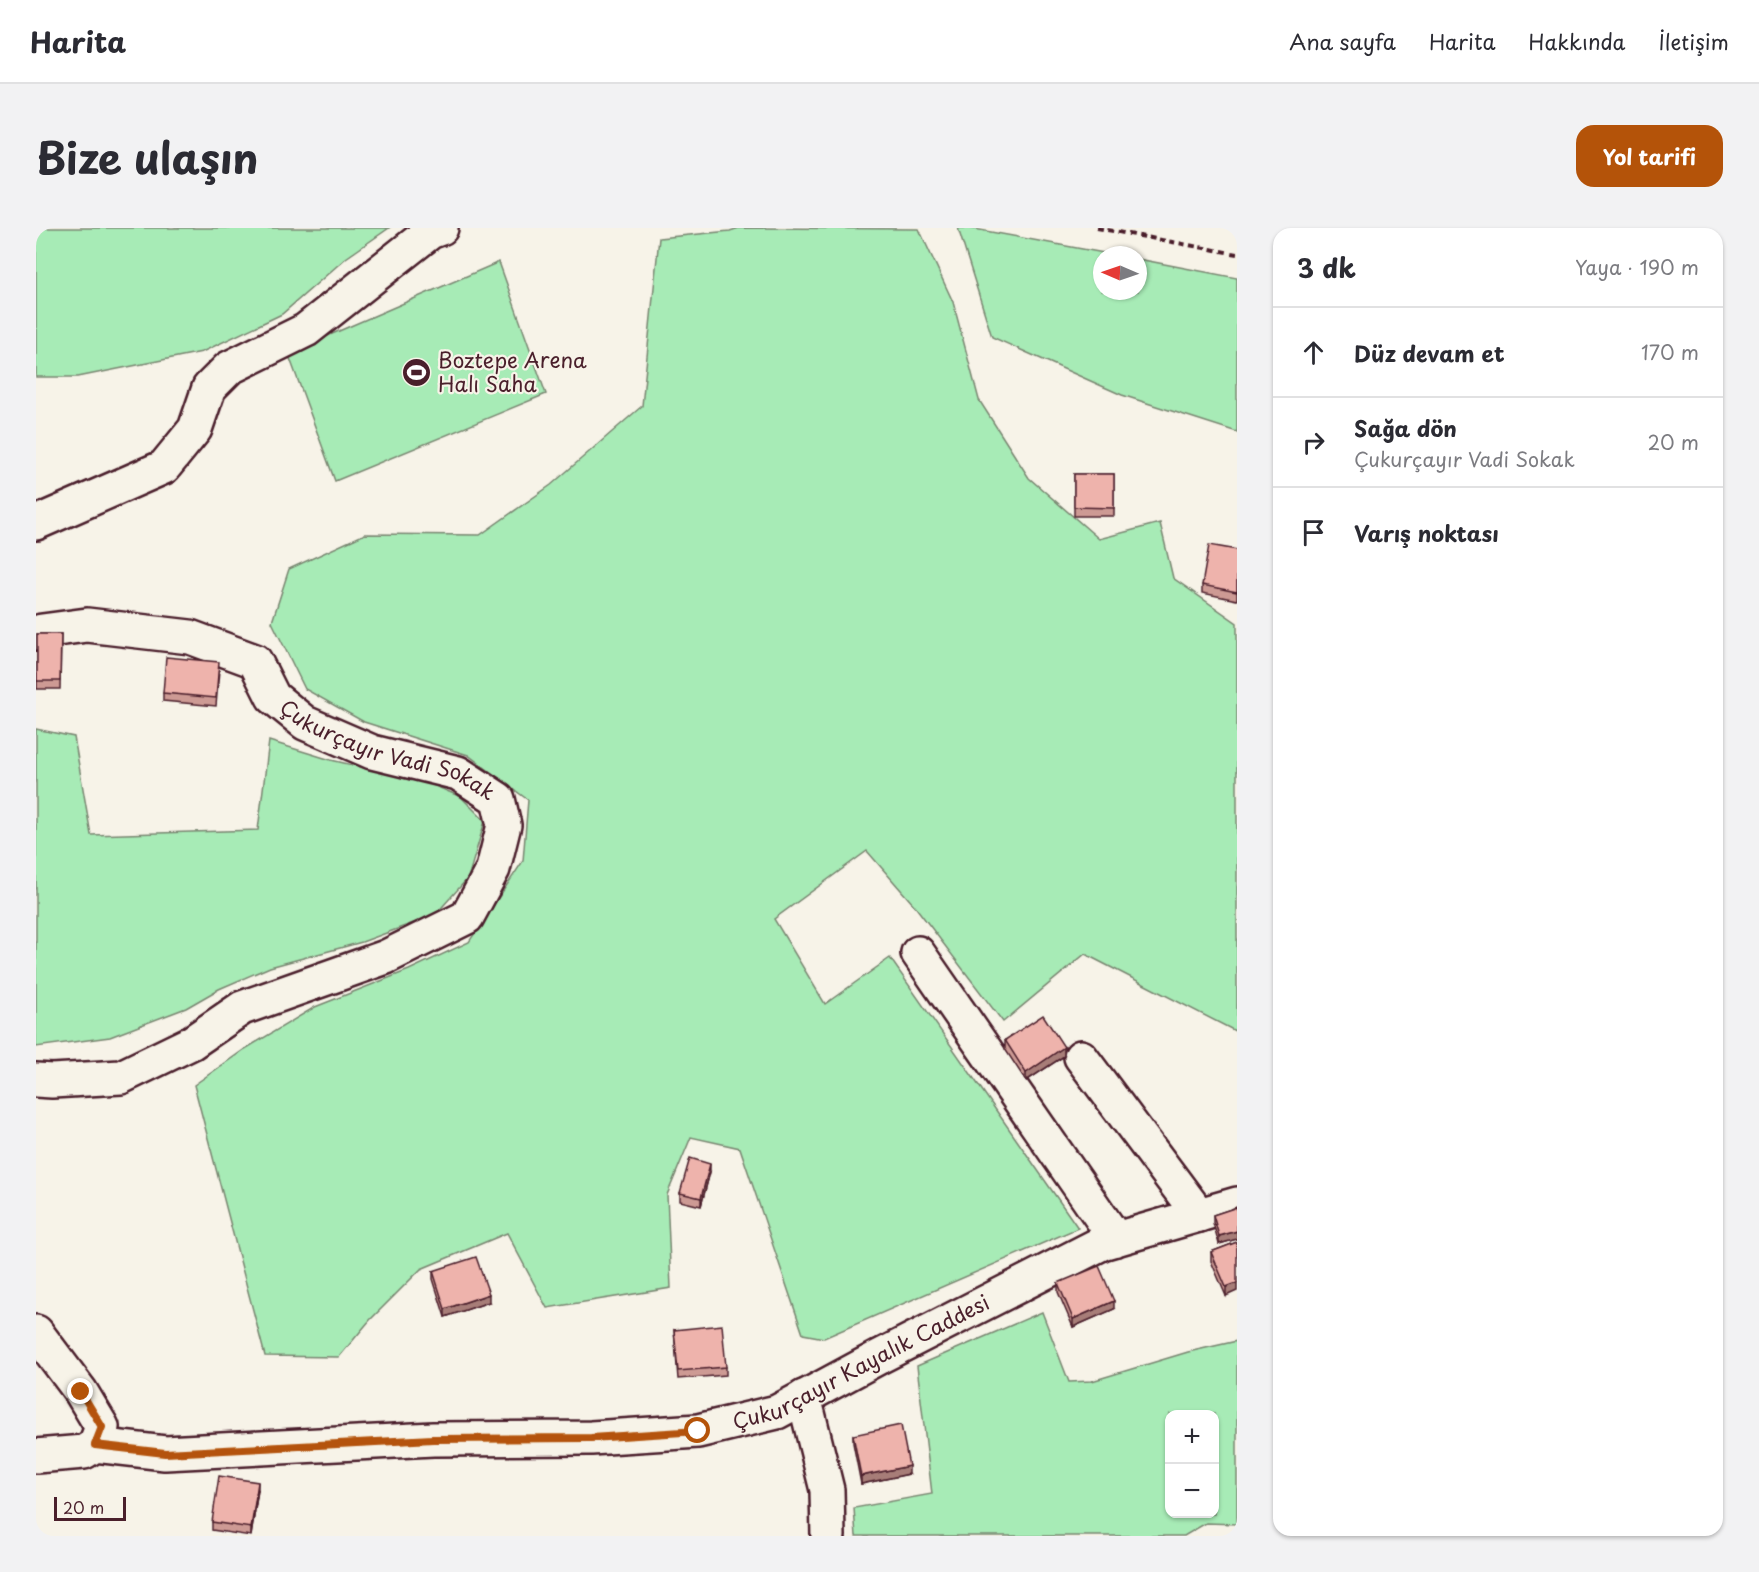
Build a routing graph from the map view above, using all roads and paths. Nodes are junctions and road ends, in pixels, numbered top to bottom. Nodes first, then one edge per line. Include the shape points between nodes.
1 (441, 228) edge
2 (1097, 228) edge
3 (1237, 254) edge
4 (36, 523) edge
5 (36, 633) edge
6 (918, 953) dead end
7 (1081, 1057) dead end
8 (36, 1080) edge
9 (1237, 1204) edge
10 (1198, 1215) junction
11 (1116, 1239) junction
12 (36, 1332) edge
13 (804, 1397) junction
14 (95, 1445) junction
15 (36, 1456) edge
16 (828, 1536) edge

1 - 4 street via 430,232 306,330 229,368 209,388 195,429 164,467
2 - 3 path
5 - 8 street, Çukurçayır Vadi Sokak via 87,625 190,637 255,661 273,698 305,723 372,752 458,773 498,799 504,825 493,869 467,917 386,957 243,1008 191,1042 121,1077
6 - 11 street
7 - 10 street
9 - 10 street, Çukurçayır Kayalık Caddesi
10 - 11 street, Çukurçayır Kayalık Caddesi
11 - 13 street, Çukurçayır Kayalık Caddesi
12 - 14 street via 102,1427
13 - 14 street, Çukurçayır Kayalık Caddesi via 777,1412 686,1432 591,1438 433,1439 165,1453
13 - 16 street via 827,1490
14 - 15 street, Çukurçayır Kayalık Caddesi via 84,1452

